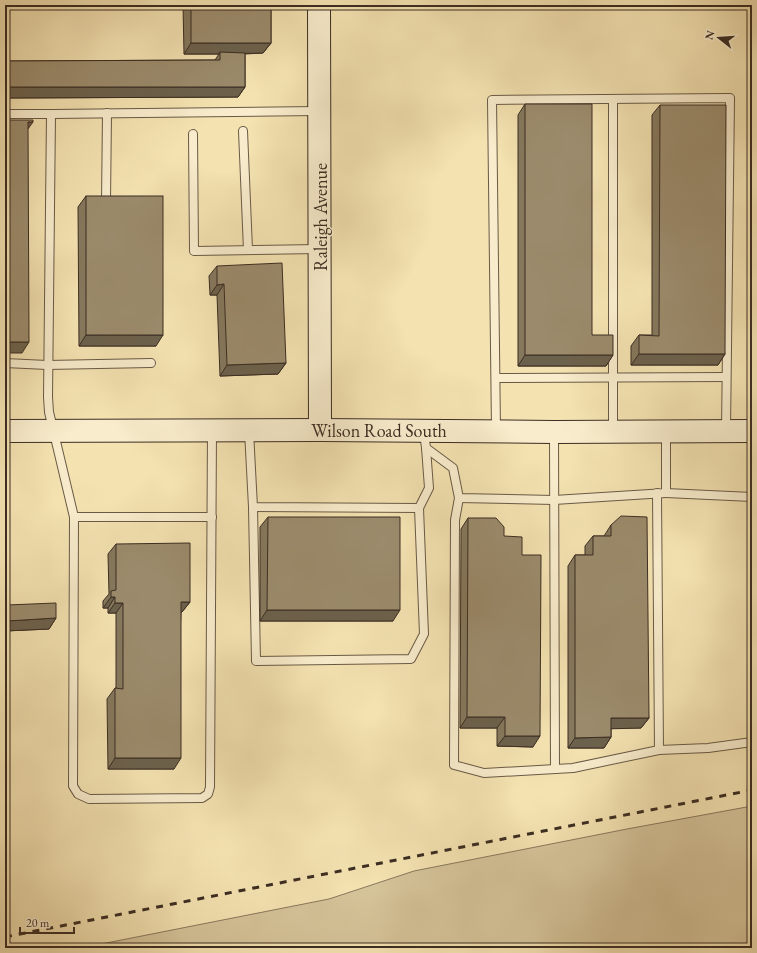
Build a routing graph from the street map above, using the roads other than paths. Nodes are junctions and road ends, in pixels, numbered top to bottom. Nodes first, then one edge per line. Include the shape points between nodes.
1 (319, 5) edge
2 (613, 99) junction
3 (319, 111) junction
4 (107, 113) junction
5 (5, 114) edge
6 (51, 114) junction
7 (243, 131) dead end
8 (193, 134) dead end
9 (106, 202) edge
10 (320, 249) junction
11 (248, 250) junction
12 (5, 363) edge
13 (151, 363) dead end
14 (47, 365) junction
15 (726, 377) junction
16 (496, 378) junction
17 (614, 378) junction
18 (212, 430) junction
19 (249, 430) junction
20 (320, 430) junction
21 (5, 431) edge
22 (54, 431) junction
23 (496, 431) junction
24 (726, 431) junction
25 (752, 431) edge
26 (554, 432) junction
27 (613, 432) junction
28 (666, 432) junction
29 (425, 439) junction
30 (661, 493) junction
31 (752, 497) edge
32 (459, 498) junction
33 (554, 500) junction
34 (253, 507) junction
35 (420, 508) junction
36 (74, 517) junction
37 (212, 517) junction
38 (752, 742) edge
39 (659, 750) junction
40 (555, 769) junction

1 - 3 street, Raleigh Avenue
2 - 15 lane via 730,98
2 - 16 lane via 492,100
2 - 17 lane
3 - 4 lane
3 - 10 street, Raleigh Avenue
4 - 6 lane
4 - 9 lane
5 - 6 lane
6 - 14 lane
7 - 11 lane
8 - 11 lane via 194,251
10 - 11 lane
10 - 20 street, Raleigh Avenue
12 - 14 lane
13 - 14 lane
14 - 22 lane via 49,412
15 - 17 lane
15 - 24 lane
16 - 17 lane
16 - 23 lane
17 - 27 lane
18 - 19 street, Wilson Road South
18 - 22 street, Wilson Road South
18 - 37 lane
19 - 20 street, Wilson Road South
19 - 34 lane
20 - 29 street, Wilson Road South
21 - 22 street, Wilson Road South
22 - 36 lane
23 - 26 street, Wilson Road South
23 - 29 street, Wilson Road South
24 - 25 street, Wilson Road South
24 - 28 street, Wilson Road South
26 - 27 street, Wilson Road South
26 - 33 lane
27 - 28 street, Wilson Road South
28 - 30 lane
29 - 32 lane via 453,468
29 - 35 lane via 429,488
30 - 31 lane
30 - 33 lane
30 - 39 lane
32 - 33 lane
32 - 40 lane via 455,520 454,765 484,773
33 - 40 lane
34 - 35 lane
34 - 35 lane via 256,661 411,659 424,634
36 - 37 lane
36 - 37 lane via 74,786 78,794 90,800 202,798 208,794
38 - 39 lane via 708,748
39 - 40 lane via 573,768

